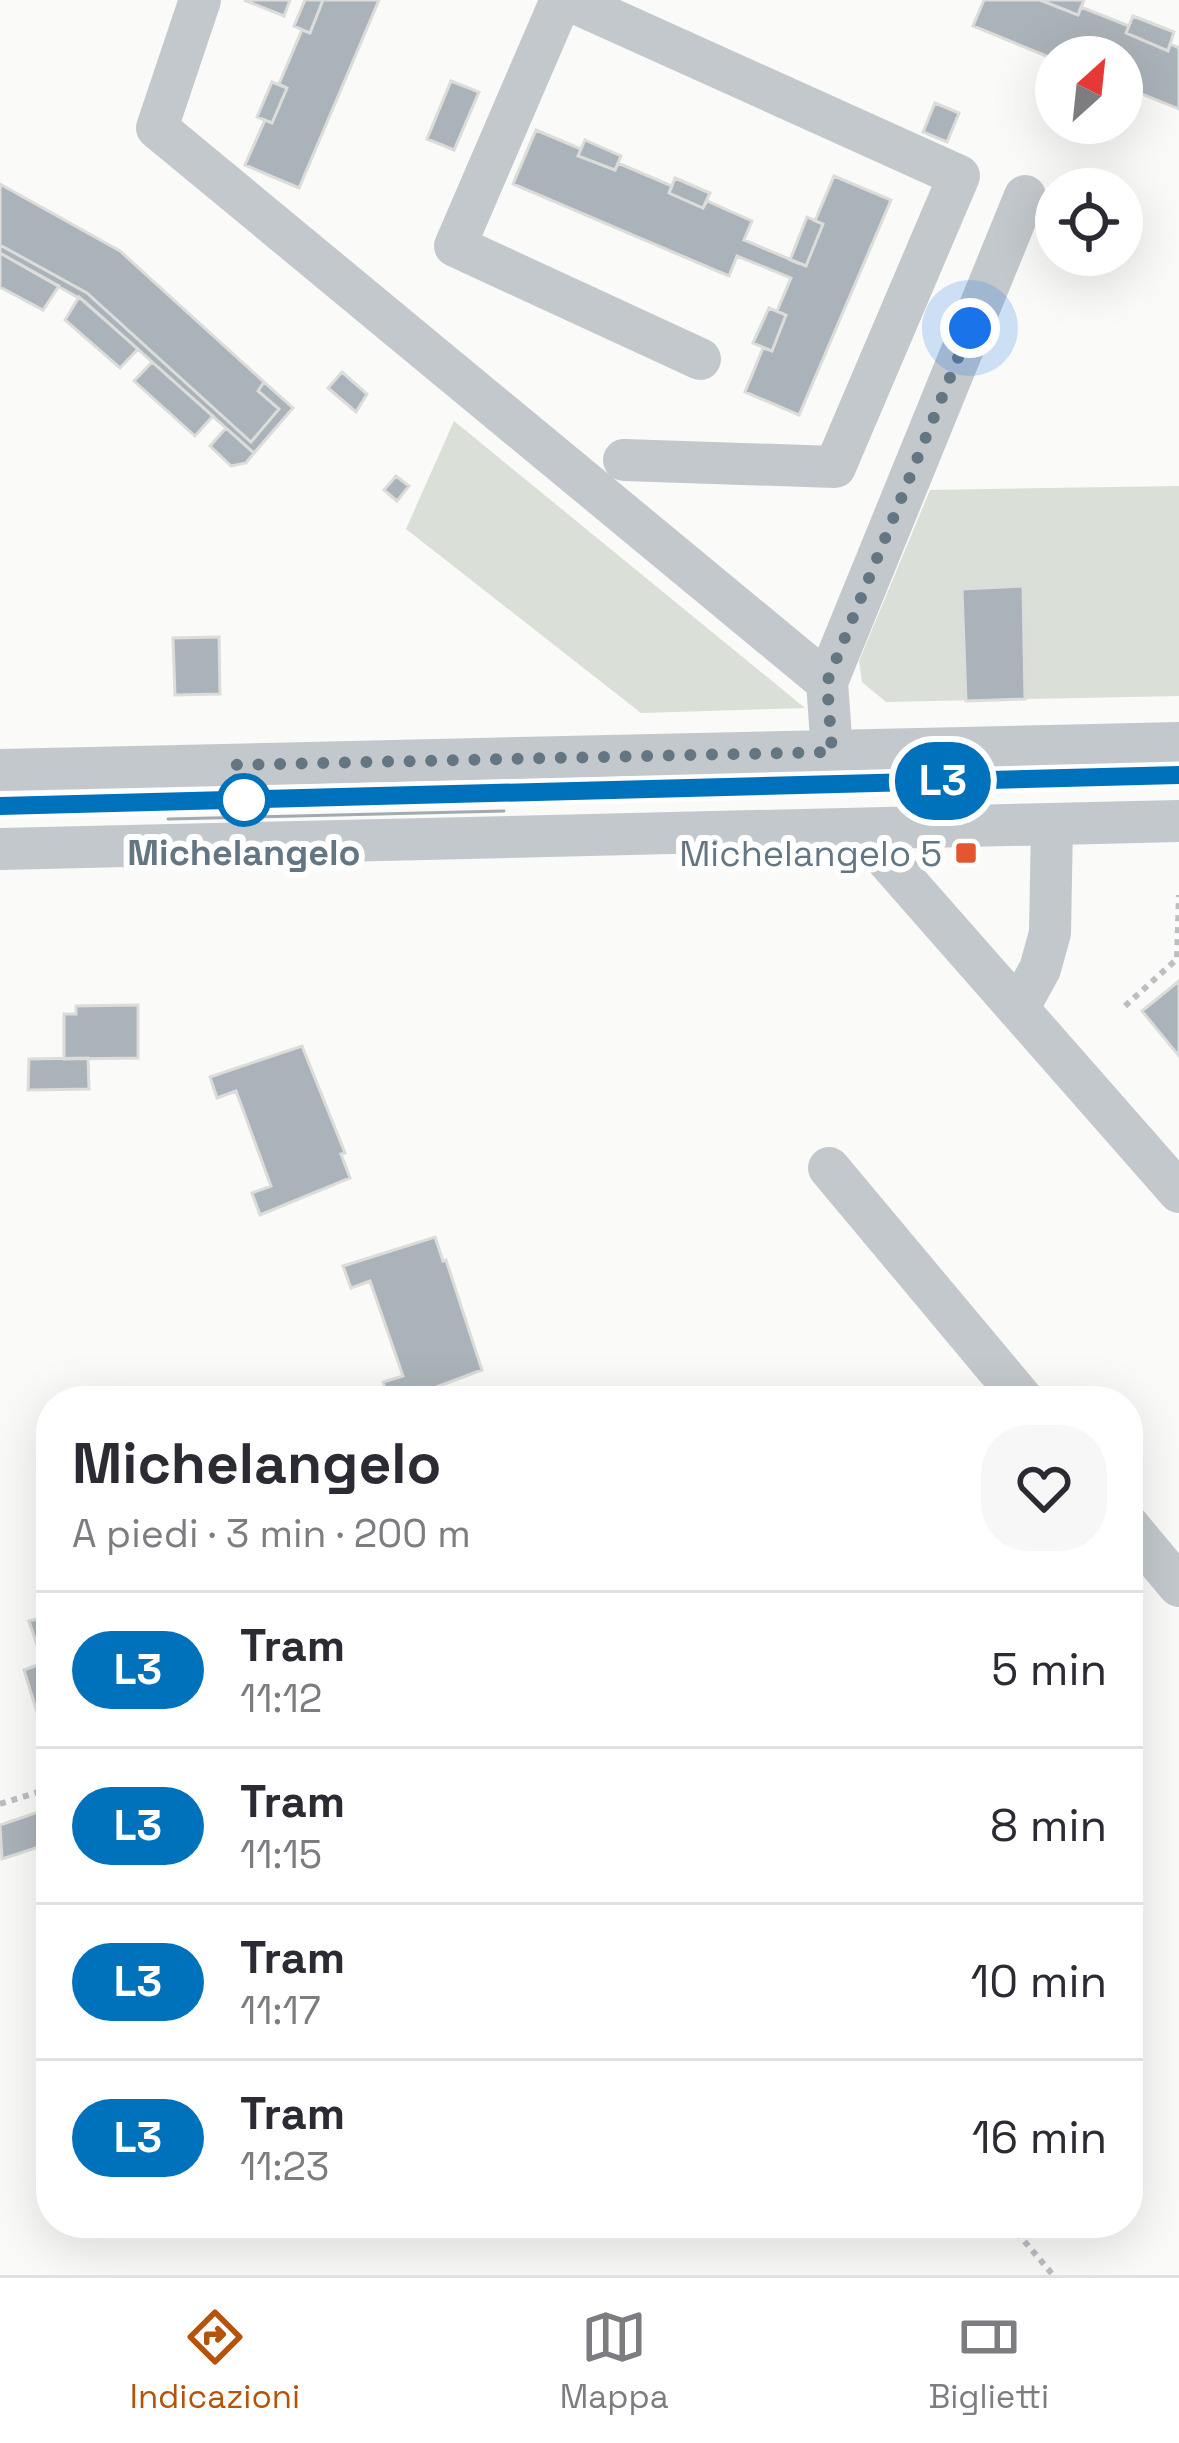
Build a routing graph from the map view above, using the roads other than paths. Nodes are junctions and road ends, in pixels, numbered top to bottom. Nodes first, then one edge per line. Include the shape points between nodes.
1 (200, 0) edge
2 (565, 0) edge
3 (1024, 196) dead end
4 (700, 359) dead end
5 (624, 460) dead end
6 (827, 682) junction
7 (1179, 743) edge
8 (832, 752) junction
9 (0, 770) edge
10 (1179, 820) edge
11 (1052, 824) junction
12 (860, 829) junction
13 (0, 849) edge
14 (1018, 1009) junction
15 (829, 1168) dead end
16 (1179, 1192) edge
17 (1011, 1386) edge
18 (1143, 1543) edge
19 (1179, 1586) edge

1 - 6 street via 157,128
2 - 4 street via 455,246
2 - 5 street via 959,176 835,466
3 - 6 street
6 - 8 street
7 - 8 street
8 - 9 street
10 - 11 street
11 - 12 street
11 - 14 street via 1050,934
12 - 13 street
12 - 14 street
14 - 16 street
15 - 17 street
18 - 19 street

